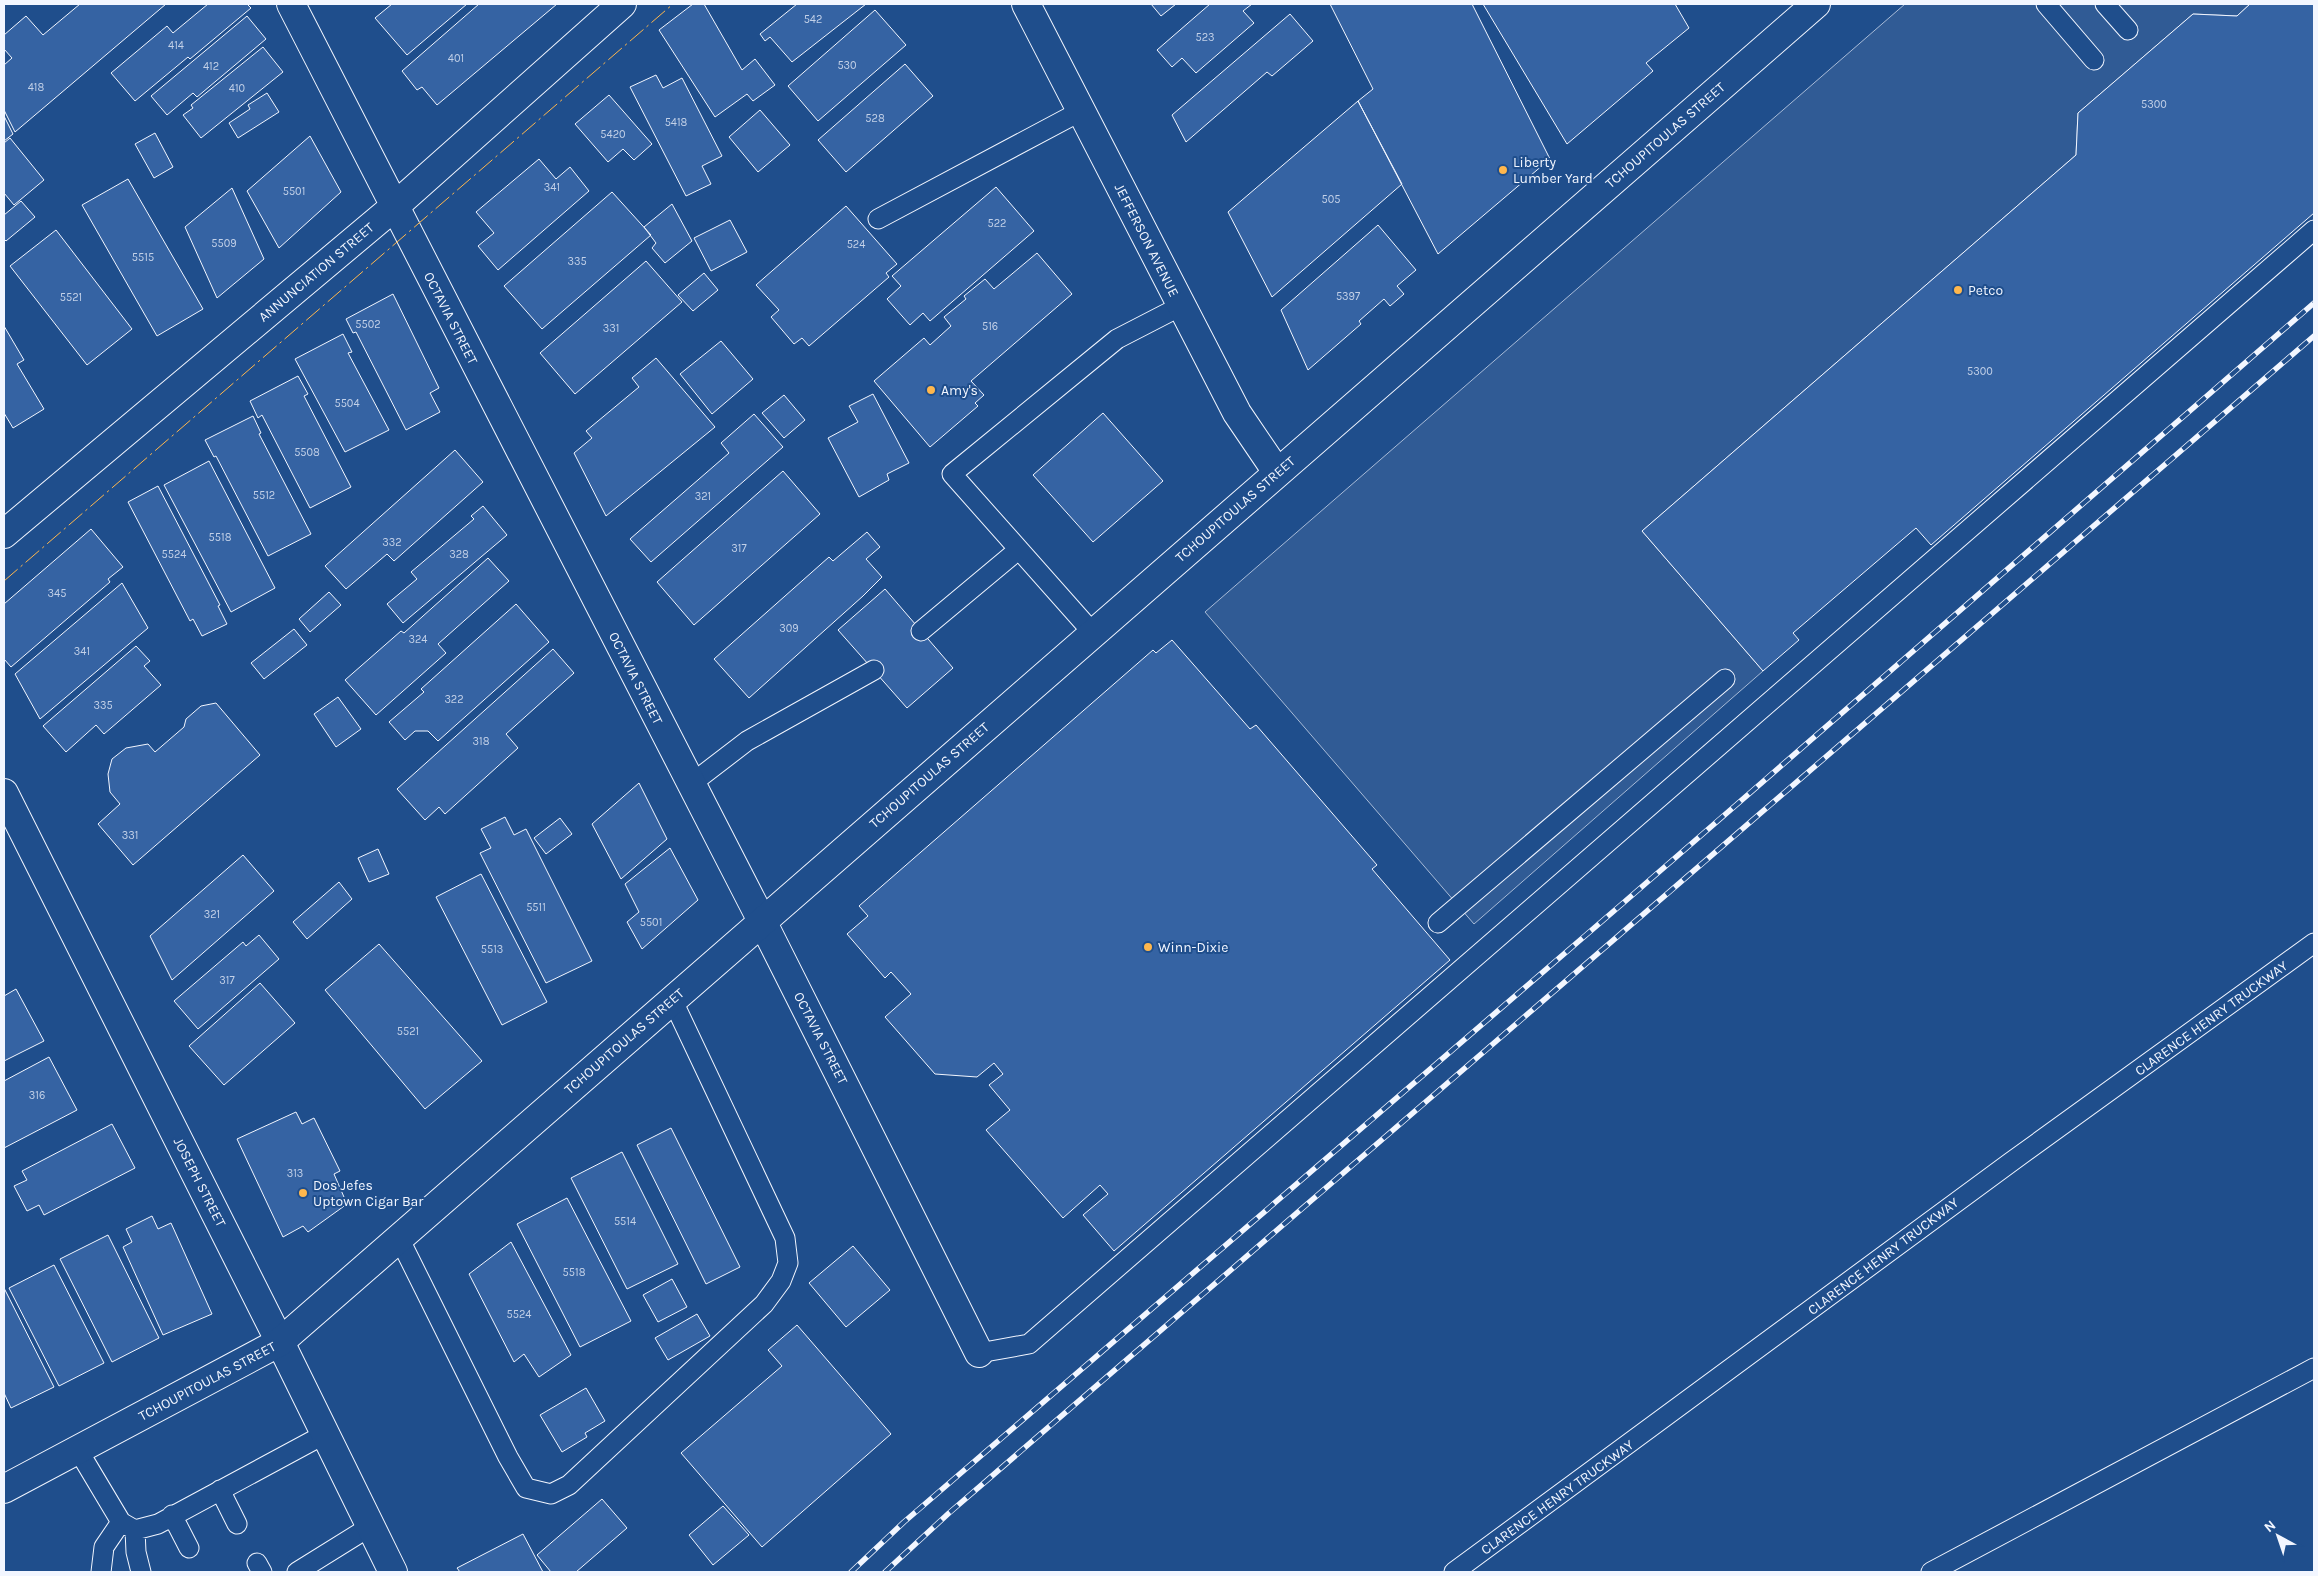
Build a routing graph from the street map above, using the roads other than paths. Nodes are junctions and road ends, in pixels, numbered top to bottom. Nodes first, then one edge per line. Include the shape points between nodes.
1 (291, 4) edge
2 (622, 4) edge
3 (1026, 4) edge
4 (1816, 4) edge
5 (2046, 4) edge
6 (2105, 4) edge
7 (2128, 30) dead end
8 (2094, 60) dead end
9 (1081, 111) junction
10 (394, 207) junction
11 (878, 219) dead end
12 (2314, 230) edge
13 (1181, 306) junction
14 (1278, 472) junction
15 (4, 534) edge
16 (1018, 550) junction
17 (921, 631) dead end
18 (1093, 632) junction
19 (874, 670) dead end
20 (1725, 680) dead end
21 (691, 784) junction
22 (4, 794) edge
23 (762, 921) junction
24 (1438, 924) dead end
25 (2314, 943) edge
26 (672, 999) junction
27 (399, 1238) junction
28 (280, 1342) junction
29 (979, 1353) joint
30 (2314, 1368) edge
31 (325, 1434) junction
32 (78, 1450) junction
33 (4, 1489) edge
34 (220, 1490) junction
35 (172, 1516) junction
36 (237, 1524) dead end
37 (128, 1526) junction
38 (371, 1526) junction
39 (189, 1548) dead end
40 (101, 1572) edge
41 (141, 1572) edge
42 (296, 1572) edge
43 (393, 1572) edge
44 (1454, 1572) edge
45 (1931, 1572) edge

1 - 10 street, OCTAVIA STREET
2 - 10 street, ANNUNCIATION STREET
3 - 9 street, JEFFERSON AVENUE
4 - 14 street, TCHOUPITOULAS STREET
5 - 8 lane
6 - 7 lane
9 - 11 lane
9 - 13 street, JEFFERSON AVENUE
10 - 15 street, ANNUNCIATION STREET
10 - 21 street, OCTAVIA STREET
12 - 29 lane via 1029,1344
13 - 14 street, JEFFERSON AVENUE via 1237,413
13 - 16 lane via 1117,340 952,474
14 - 18 street, TCHOUPITOULAS STREET
16 - 17 lane
16 - 18 lane
18 - 23 street, TCHOUPITOULAS STREET
19 - 21 lane via 747,741
20 - 24 lane
21 - 23 street, OCTAVIA STREET
22 - 28 street, JOSEPH STREET
23 - 26 street, TCHOUPITOULAS STREET
23 - 29 street, OCTAVIA STREET
25 - 44 lane, CLARENCE HENRY TRUCKWAY
26 - 27 street, TCHOUPITOULAS STREET
26 - 27 lane via 785,1238 788,1263 781,1281 764,1304 569,1485 551,1494 526,1488
27 - 28 street, TCHOUPITOULAS STREET
28 - 31 street, JOSEPH STREET
28 - 32 street, TCHOUPITOULAS STREET
30 - 45 lane
31 - 34 lane
31 - 38 street, JOSEPH STREET
32 - 33 street, TCHOUPITOULAS STREET
32 - 37 lane
34 - 35 lane
34 - 36 lane
35 - 37 lane via 158,1524
35 - 39 lane
37 - 40 lane via 104,1547
37 - 41 lane
38 - 42 lane
38 - 43 street, JOSEPH STREET

